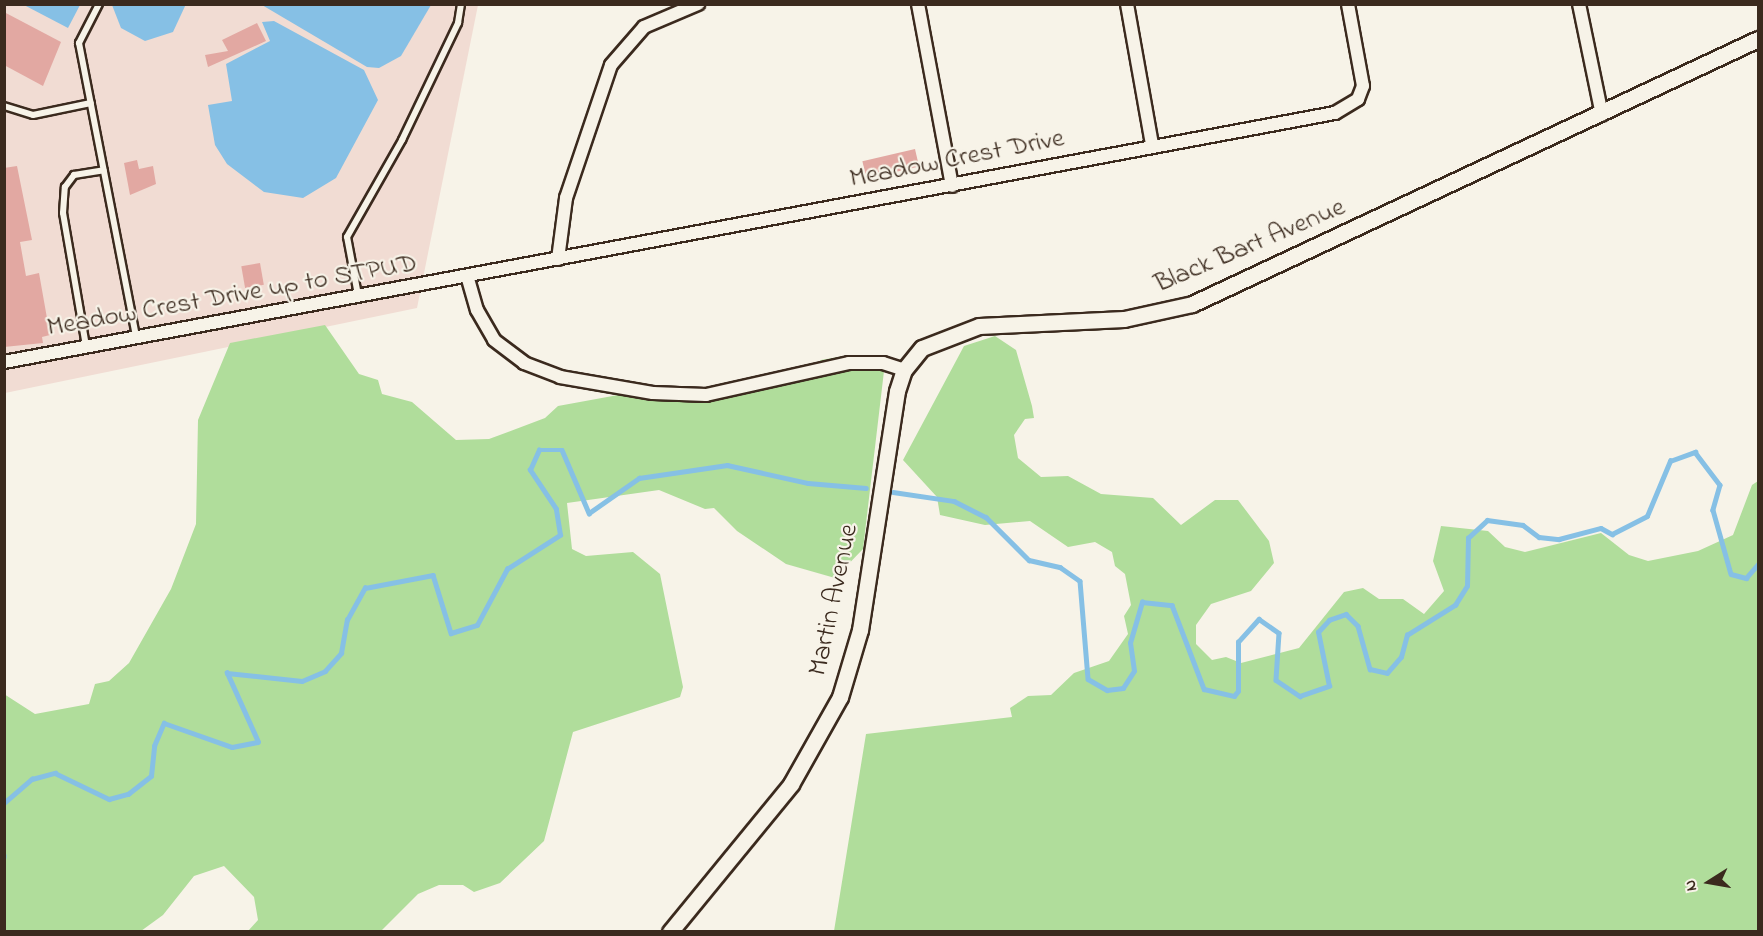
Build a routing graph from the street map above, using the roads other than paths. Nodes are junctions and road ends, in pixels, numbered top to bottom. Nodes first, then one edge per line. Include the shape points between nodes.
1 (99, 4) edge
2 (461, 4) edge
3 (698, 4) edge
4 (918, 4) edge
5 (1126, 4) edge
6 (1348, 4) edge
7 (1579, 4) edge
8 (1758, 39) edge
9 (91, 103) junction
10 (5, 107) edge
11 (1602, 115) junction
12 (4, 116) edge
13 (1152, 145) junction
14 (104, 170) junction
15 (952, 186) junction
16 (558, 259) junction
17 (468, 279) junction
18 (358, 295) junction
19 (136, 337) junction
20 (87, 346) junction
21 (4, 362) edge
22 (904, 370) junction
23 (670, 932) edge

1 - 9 lane via 79,44
2 - 18 lane via 458,22 411,121 347,237
3 - 16 street via 644,27 611,65 566,198
4 - 15 street
5 - 13 street
6 - 13 street, Meadow Crest Drive via 1363,86 1348,107
7 - 11 street
8 - 11 street, Black Bart Avenue
9 - 10 lane via 33,115
9 - 14 lane
10 - 12 lane
11 - 22 street, Black Bart Avenue via 1192,304 1124,319 1002,322 957,330 922,348
13 - 15 street, Meadow Crest Drive
14 - 19 lane
14 - 20 lane via 74,175 65,188 63,213
15 - 16 street, Meadow Crest Drive
16 - 17 street, Meadow Crest Drive
17 - 18 street, Meadow Crest Drive up to STPUD
17 - 22 street via 477,310 494,340 524,363 560,376 653,393 706,395 849,363 883,363
18 - 19 street, Meadow Crest Drive up to STPUD
19 - 20 street, Meadow Crest Drive up to STPUD
20 - 21 street, Meadow Crest Drive up to STPUD
22 - 23 street, Martin Avenue via 858,639 826,727 791,784

